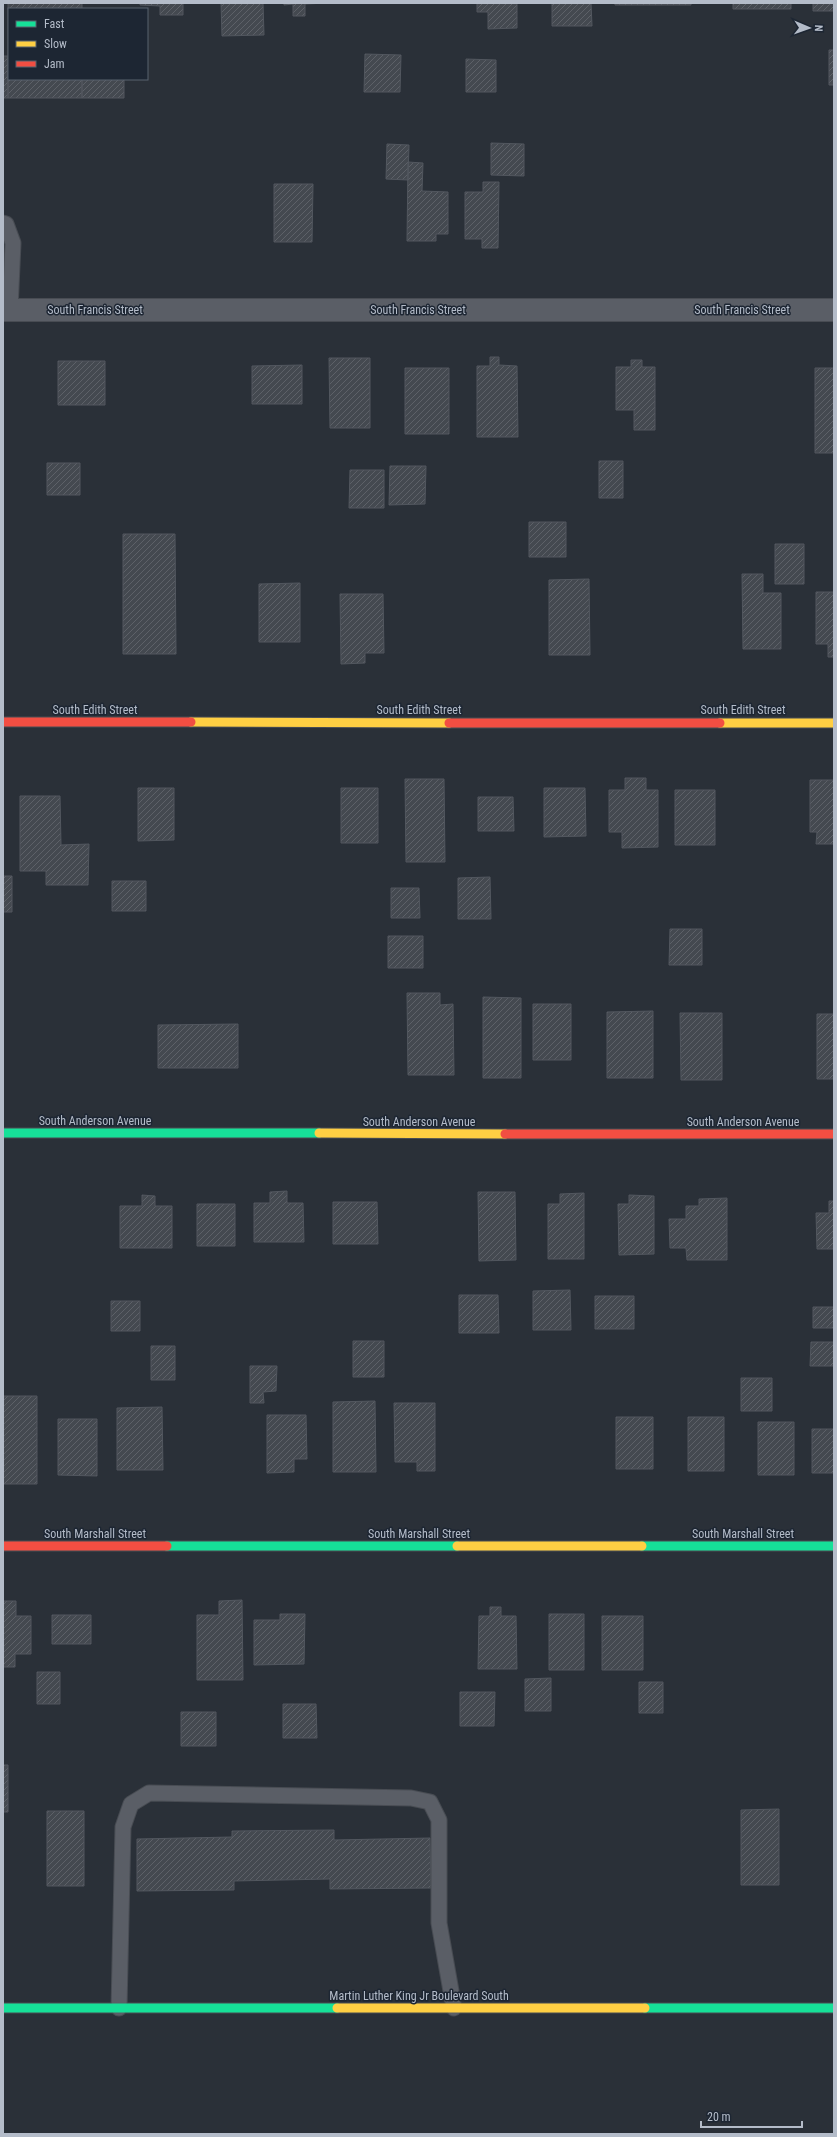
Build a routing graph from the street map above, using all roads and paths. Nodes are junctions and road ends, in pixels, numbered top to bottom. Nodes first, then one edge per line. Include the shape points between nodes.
1 (3, 223) edge
2 (6, 310) edge
3 (834, 310) edge
4 (3, 722) edge
5 (834, 722) edge
6 (3, 1133) edge
7 (834, 1134) edge
8 (3, 1546) edge
9 (834, 1546) edge
10 (3, 2008) edge
11 (120, 2008) junction
12 (454, 2008) junction
13 (834, 2008) edge

1 - 2 lane via 6,224 13,243
2 - 3 street, South Francis Street
4 - 5 street, South Edith Street
6 - 7 street, South Anderson Avenue
8 - 9 street, South Marshall Street
10 - 11 street, Martin Luther King Jr Boulevard South
11 - 12 street, Martin Luther King Jr Boulevard South
11 - 12 lane via 123,1827 130,1804 149,1793 410,1798 430,1802 439,1820 439,1923
12 - 13 street, Martin Luther King Jr Boulevard South

